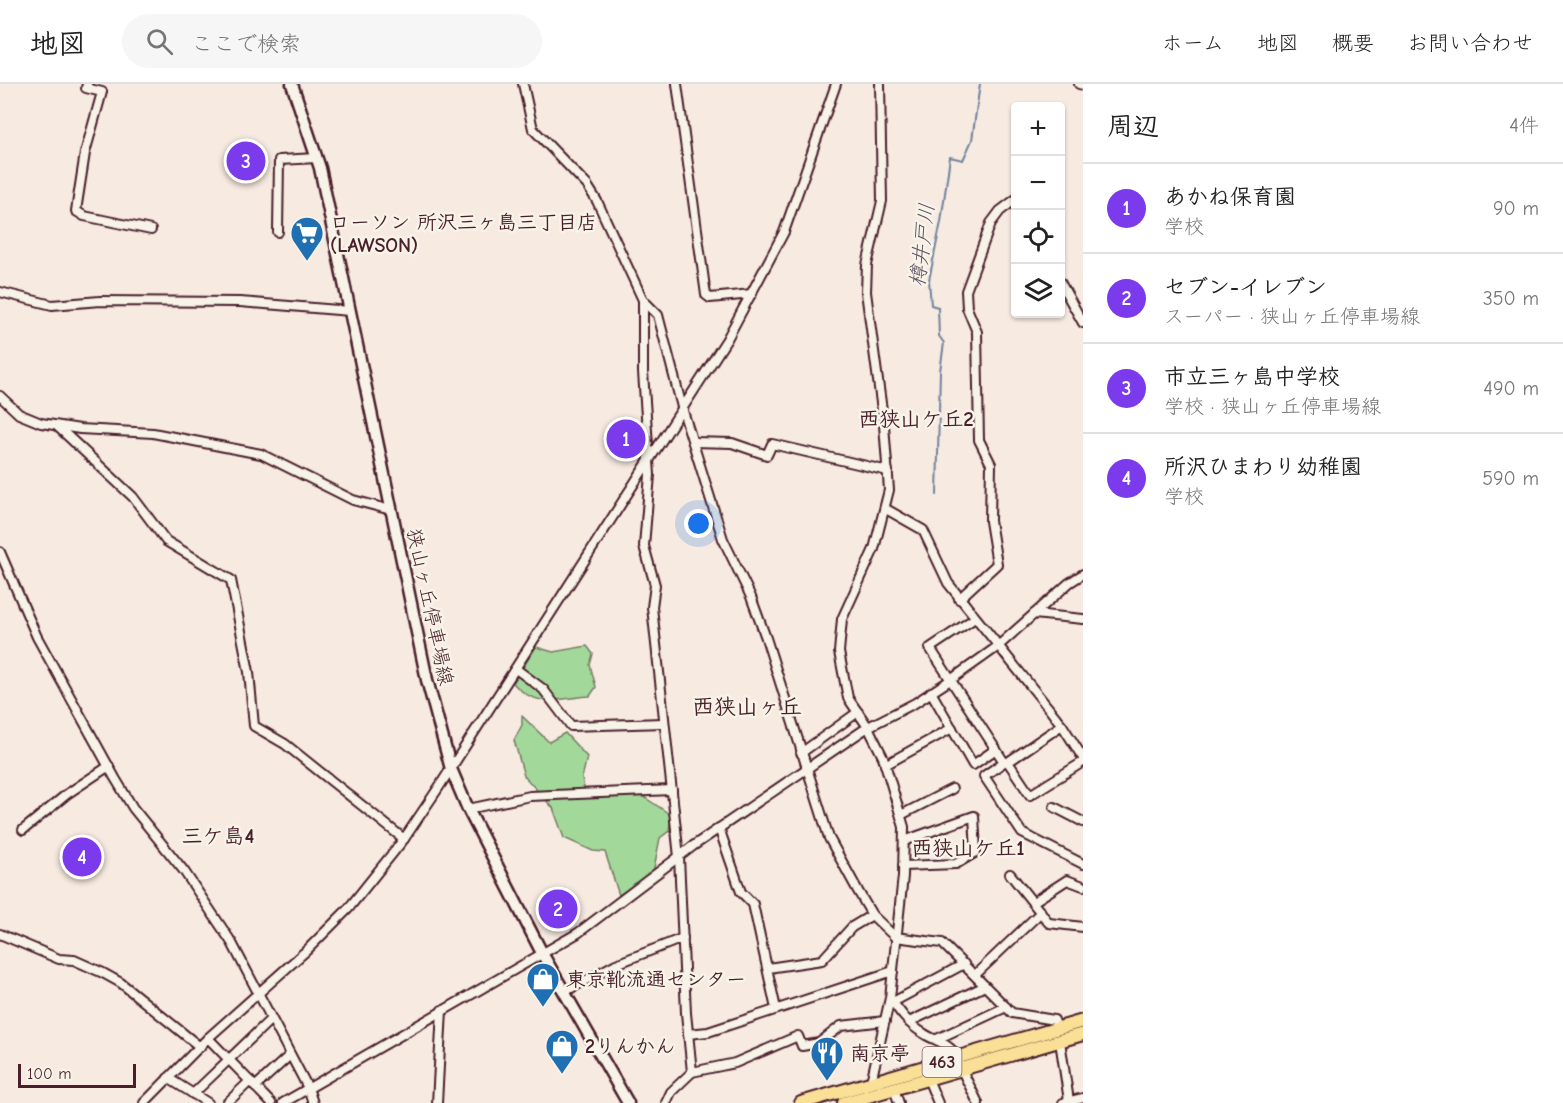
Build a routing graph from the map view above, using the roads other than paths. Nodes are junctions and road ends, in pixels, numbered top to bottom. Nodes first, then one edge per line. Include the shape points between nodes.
1 (87, 84) edge
2 (292, 84) edge
3 (523, 84) edge
4 (677, 84) edge
5 (836, 84) edge
6 (880, 84) edge
7 (317, 158) junction
8 (1011, 203) edge
9 (151, 230) dead end
10 (278, 232) dead end
11 (1065, 291) edge
12 (0, 292) edge
13 (752, 294) junction
14 (644, 300) junction
15 (350, 311) junction
16 (1083, 323) edge
17 (0, 396) edge
18 (683, 411) junction
19 (57, 426) junction
20 (693, 442) junction
21 (650, 456) junction
22 (888, 471) junction
23 (885, 509) junction
24 (391, 510) junction
25 (0, 552) edge
26 (1083, 574) edge
27 (959, 599) junction
28 (1034, 614) junction
29 (975, 618) junction
30 (1083, 619) edge
31 (997, 647) junction
32 (516, 669) junction
33 (952, 679) junction
34 (931, 692) junction
35 (858, 712) junction
36 (663, 723) junction
37 (1062, 725) junction
38 (868, 727) junction
39 (952, 729) junction
40 (996, 749) junction
41 (801, 753) junction
42 (1083, 760) edge
43 (885, 765) junction
44 (109, 766) junction
45 (452, 769) junction
46 (806, 770) junction
47 (952, 789) dead end
48 (672, 790) junction
49 (1054, 807) dead end
50 (468, 809) junction
51 (901, 815) junction
52 (1083, 822) edge
53 (719, 828) junction
54 (23, 830) dead end
55 (404, 839) junction
56 (904, 841) junction
57 (679, 857) junction
58 (1083, 864) edge
59 (903, 866) junction
60 (1010, 874) dead end
61 (1083, 886) edge
62 (1033, 902) junction
63 (1041, 912) junction
64 (872, 915) junction
65 (1083, 927) edge
66 (0, 934) edge
67 (895, 937) junction
68 (683, 938) junction
69 (543, 955) junction
70 (964, 964) junction
71 (768, 968) junction
72 (893, 971) junction
73 (975, 975) junction
74 (985, 986) junction
75 (259, 991) junction
76 (564, 992) junction
77 (891, 1000) junction
78 (1006, 1007) junction
79 (776, 1009) junction
80 (442, 1010) junction
81 (271, 1019) junction
82 (885, 1021) junction
83 (1083, 1021) edge
84 (909, 1022) junction
85 (688, 1034) junction
86 (1083, 1034) edge
87 (1058, 1035) junction
88 (208, 1038) junction
89 (937, 1039) junction
90 (200, 1047) junction
91 (290, 1055) junction
92 (229, 1060) junction
93 (957, 1064) junction
94 (692, 1072) junction
95 (168, 1078) junction
96 (928, 1079) junction
97 (871, 1082) junction
98 (252, 1084) junction
99 (308, 1088) junction
100 (894, 1089) junction
101 (193, 1094) junction
102 (1083, 1098) edge
103 (866, 1100) edge
104 (1065, 1102) edge
105 (144, 1103) edge
106 (208, 1103) edge
107 (227, 1103) edge
108 (272, 1103) edge
109 (283, 1103) edge
110 (313, 1103) edge
111 (437, 1103) edge
112 (628, 1103) edge
113 (666, 1103) edge
114 (801, 1103) edge
115 (844, 1103) edge
116 (899, 1103) edge
117 (938, 1103) edge
118 (978, 1103) edge

1 - 9 street via 86,88 102,92 76,212
2 - 7 main road, 狭山ヶ丘停車場線
3 - 14 street via 533,129 587,185
4 - 13 street via 706,295 710,298
5 - 13 street via 795,205
6 - 22 street via 883,189 867,265 866,292
7 - 10 street via 279,160
7 - 15 main road, 狭山ヶ丘停車場線
8 - 27 street via 991,223 966,291 967,308 977,332 979,440 992,464 990,520 997,564
11 - 16 street
12 - 15 street via 52,305 100,301 240,302
13 - 18 street
14 - 18 street via 658,315
14 - 21 street via 643,372
15 - 24 main road, 狭山ヶ丘停車場線
17 - 19 street via 28,419
18 - 20 street
18 - 21 street
19 - 24 street via 153,433 261,453 353,500
19 - 55 street via 133,497 166,541 231,580 249,672 254,726 285,744
20 - 22 street via 732,443 767,455 772,444
20 - 41 street via 723,538 766,638
21 - 32 street
21 - 36 street via 644,546 655,585 652,607
22 - 23 street
23 - 27 street via 923,530
23 - 35 street via 874,549 847,604 840,634 842,676 848,698
24 - 45 main road, 狭山ヶ丘停車場線 via 434,712
25 - 44 street via 37,637
26 - 28 street
27 - 29 street
28 - 30 street
28 - 31 street
29 - 31 street
29 - 33 street via 930,648
31 - 33 street
31 - 37 street
32 - 36 street via 543,689 571,726
32 - 45 street
33 - 34 street
33 - 40 street
34 - 38 street
34 - 39 street
35 - 38 street
35 - 41 street
36 - 48 street
37 - 42 street
37 - 42 street via 1008,762 1030,795
38 - 43 street
38 - 46 street
39 - 40 street via 973,765
39 - 43 street
40 - 58 street via 1004,762 984,776 1022,833
41 - 46 street
43 - 51 street
44 - 54 street
44 - 75 street via 133,808 210,908
45 - 50 main road, 狭山ヶ丘停車場線
45 - 55 street
46 - 53 street
46 - 64 street via 829,838
47 - 51 street
48 - 50 street via 530,796
48 - 57 street
49 - 52 street
50 - 69 main road, 狭山ヶ丘停車場線
51 - 56 street
53 - 57 street
53 - 71 street via 741,892 753,904
55 - 75 street via 348,909
56 - 59 street
56 - 59 street via 974,816 976,852 956,864
57 - 68 street
57 - 69 street via 612,909
59 - 67 street
60 - 62 street
61 - 62 street via 1067,880
62 - 63 street
63 - 65 street via 1049,923
63 - 73 street
64 - 67 street
64 - 71 street via 852,927 822,960
66 - 90 street via 59,959 74,960 121,983
67 - 70 street via 942,943
67 - 72 street
68 - 76 street via 616,964
68 - 85 street
69 - 76 main road, 狭山ヶ丘停車場線
69 - 80 street
70 - 73 street
70 - 77 street
71 - 79 street
72 - 77 street
72 - 79 street
73 - 74 street
74 - 78 street
74 - 84 street
75 - 81 street
75 - 88 street
76 - 112 main road, 狭山ヶ丘停車場線
77 - 82 street
77 - 84 street
78 - 87 street via 1012,1013 1054,1020
78 - 89 street
79 - 85 street via 708,1032
80 - 99 street
80 - 111 street
81 - 91 street
81 - 92 street
82 - 94 street via 841,1026 819,1043 802,1046 798,1036 735,1063
82 - 97 street
83 - 87 highway, 463
84 - 89 street
85 - 94 street
86 - 87 highway, 463
87 - 93 highway, 463
87 - 104 street
88 - 90 street
88 - 92 street
89 - 93 street via 946,1044
90 - 95 street
91 - 98 street
91 - 99 street
92 - 98 street
92 - 101 street
93 - 96 highway, 463
93 - 97 highway, 463
93 - 118 street
94 - 113 street via 671,1092
95 - 101 street
95 - 105 street
96 - 100 highway, 463
96 - 117 street
97 - 114 highway, 463
98 - 107 street
98 - 108 street
99 - 109 street
99 - 110 street
100 - 103 highway, 463
100 - 116 street
101 - 106 street
102 - 104 street
103 - 115 highway, 463

